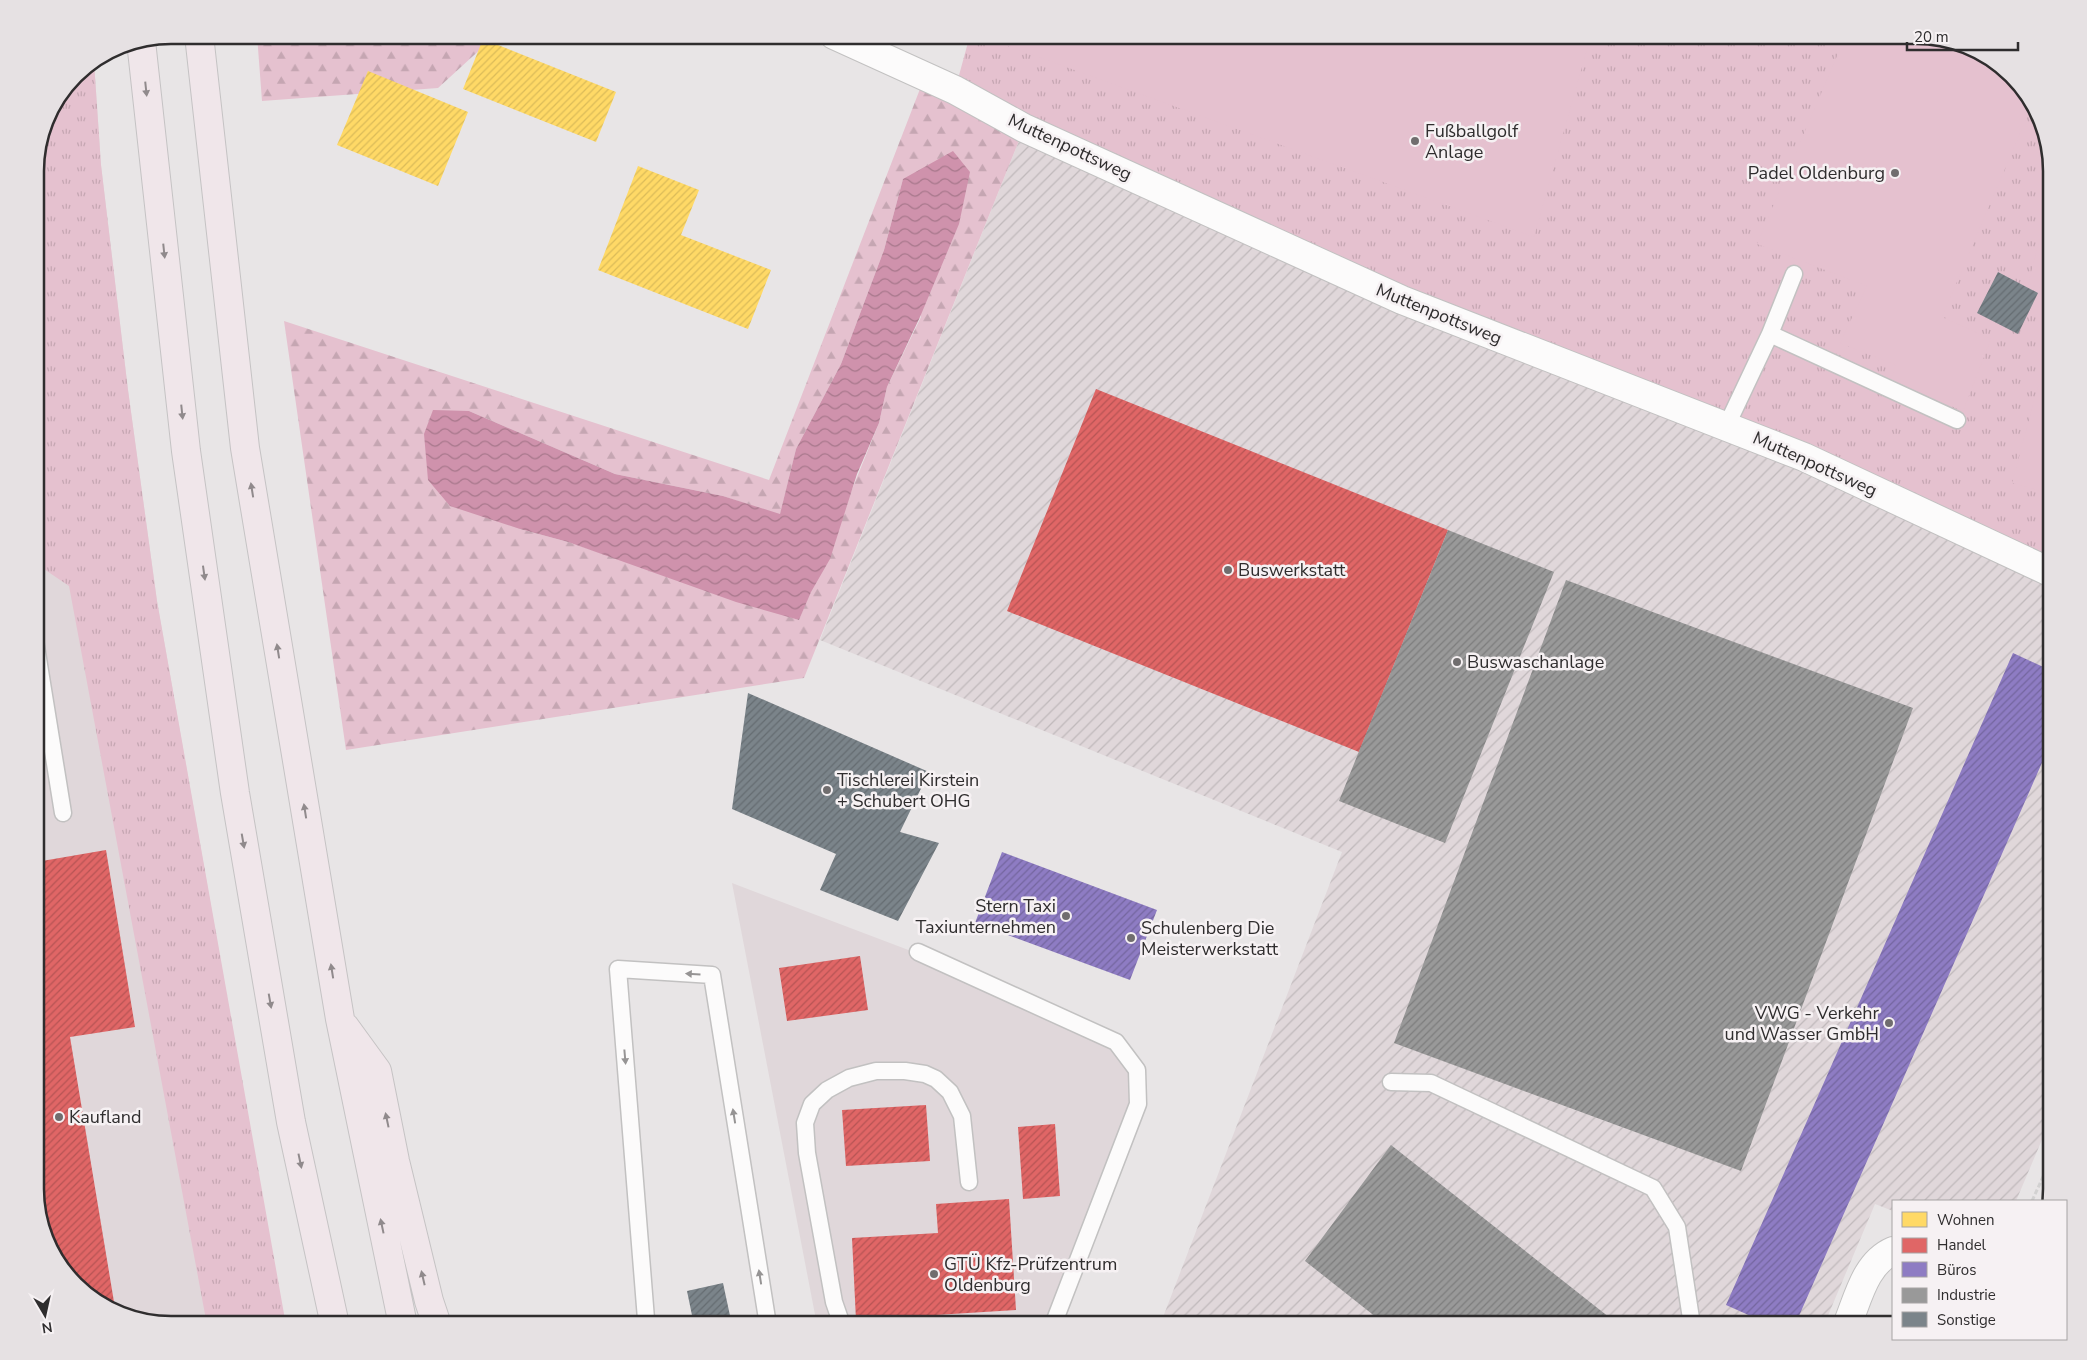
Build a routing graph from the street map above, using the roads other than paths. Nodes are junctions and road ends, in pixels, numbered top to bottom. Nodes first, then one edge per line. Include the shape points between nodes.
1 (200, 44) edge
2 (854, 44) edge
3 (142, 47) edge
4 (1794, 274) dead end
5 (1770, 334) junction
6 (1957, 420) dead end
7 (1727, 425) junction
8 (2043, 569) edge
9 (44, 696) edge
10 (63, 813) dead end
11 (918, 952) dead end
12 (340, 1019) junction
13 (1391, 1082) dead end
14 (969, 1182) dead end
15 (1892, 1251) edge
16 (333, 1316) edge
17 (401, 1316) edge
18 (434, 1316) edge
19 (646, 1316) edge
20 (767, 1316) edge
21 (839, 1316) edge
22 (1056, 1316) edge
23 (1691, 1316) edge
24 (1851, 1316) edge

12 -> 1 highway via 245,448
2 - 7 street, Muttenpottsweg via 955,90 1024,128 1402,300
3 -> 16 highway via 186,451 235,793 291,1122
4 - 5 lane
5 - 6 lane
5 - 7 lane
7 - 8 street, Muttenpottsweg via 1804,457
9 - 10 lane
11 - 22 lane via 1116,1042 1137,1070 1138,1104
17 -> 12 highway
18 -> 12 highway via 395,1161 377,1071
13 - 23 lane via 1431,1082 1653,1188 1677,1227
14 - 21 lane via 962,1116 950,1092 925,1074 876,1072 850,1078 827,1090 812,1104 806,1123 807,1153
15 - 24 street via 1869,1271
20 -> 19 lane via 712,975 618,969

